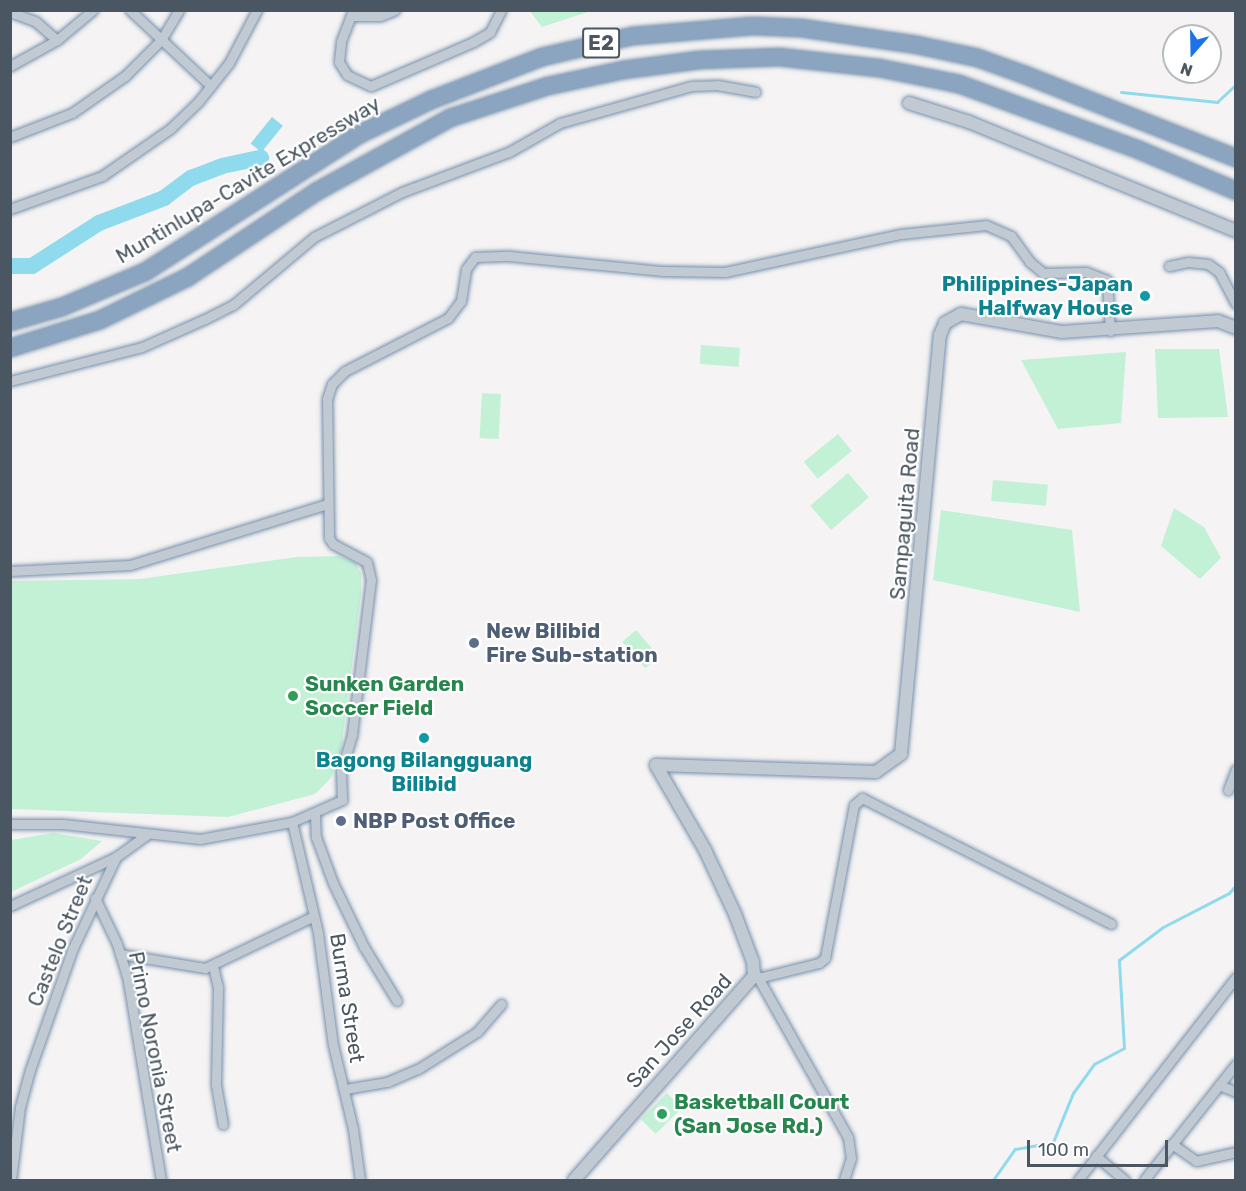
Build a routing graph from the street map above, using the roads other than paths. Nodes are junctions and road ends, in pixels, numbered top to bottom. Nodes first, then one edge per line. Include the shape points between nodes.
1 (93, 10) edge
2 (130, 10) edge
3 (179, 10) edge
4 (257, 10) edge
5 (395, 10) edge
6 (501, 10) edge
7 (10, 12) edge
8 (352, 13) edge
9 (57, 40) junction
10 (160, 40) junction
11 (10, 66) edge
12 (211, 86) junction
13 (754, 92) dead end
14 (909, 104) dead end
15 (10, 137) edge
16 (1236, 158) edge
17 (1236, 191) edge
18 (10, 209) edge
19 (1236, 231) edge
20 (1169, 266) dead end
21 (1236, 303) edge
22 (10, 322) edge
23 (1235, 327) edge
24 (1110, 331) junction
25 (10, 348) edge
26 (10, 381) edge
27 (327, 504) junction
28 (10, 571) edge
29 (656, 765) joint
30 (1236, 770) edge
31 (1228, 790) dead end
32 (315, 814) junction
33 (292, 822) junction
34 (10, 824) edge
35 (146, 835) junction
36 (116, 857) junction
37 (95, 898) junction
38 (10, 906) edge
39 (314, 916) junction
40 (1111, 924) dead end
41 (120, 954) junction
42 (213, 966) junction
43 (756, 974) junction
44 (1236, 977) edge
45 (397, 1001) dead end
46 (501, 1004) dead end
47 (1236, 1064) edge
48 (1219, 1085) junction
49 (345, 1089) junction
50 (1236, 1092) edge
51 (223, 1124) dead end
52 (1172, 1144) junction
53 (1236, 1152) edge
54 (1096, 1156) junction
55 (11, 1180) edge
56 (161, 1180) edge
57 (360, 1180) edge
58 (574, 1180) edge
59 (844, 1180) edge
60 (1078, 1180) edge
61 (1125, 1180) edge
62 (1144, 1180) edge

1 - 9 street
2 - 10 street
3 - 10 street
4 - 12 street via 238,50
5 - 8 street via 380,16
6 - 8 street via 490,32 473,42 371,86 347,75 339,62 341,42
7 - 9 street via 35,21
9 - 11 street
10 - 12 street
10 - 15 street via 125,76 72,114
12 - 18 street via 170,129 102,176
13 - 26 street via 717,85 692,86 560,123 509,152 402,192 314,237 233,305 205,319 142,347
14 - 19 street via 969,122
16 - 22 highway, Muntinlupa-Cavite Expressway / E2 via 978,58 917,45 801,28 753,26 633,36 542,57 431,100 358,135 145,272 81,300
17 - 25 highway, E2 via 1128,146 959,84 879,68 779,57 699,60 622,69 548,86 450,118 316,192 188,277 100,320
20 - 21 street via 1188,262 1208,264 1219,272
23 - 24 street, Sampaguita Road via 1218,321
24 - 27 street via 1107,280 1086,272 1043,273 1029,262 1011,236 986,225 912,232 725,272 663,272 485,255 471,261 461,301 448,318 358,363 332,384 326,410
24 - 29 street, Sampaguita Road via 1062,332 961,314 950,317 942,329 903,745 898,759 876,772
27 - 28 street via 130,565
27 - 32 street via 329,538 367,562 371,580 352,734 341,771 342,800
29 - 43 street, San Jose Road via 705,850 735,914
30 - 31 street
32 - 33 street
32 - 45 street via 319,825 316,837 333,883 364,947
33 - 35 street via 225,837
33 - 39 street, Burma Street
34 - 35 street via 63,824
35 - 36 street
36 - 37 street, Castelo Street
36 - 38 street
37 - 41 street, Primo Noronia Street
37 - 55 street, Castelo Street via 30,1070 15,1135
39 - 42 street
39 - 49 street, Burma Street via 333,1045
40 - 43 street via 862,798 854,805 825,958 819,963
41 - 42 street via 192,969
41 - 56 street, Primo Noronia Street via 139,1036
42 - 51 street via 218,987 216,1085
43 - 58 street, San Jose Road
43 - 59 street via 848,1137 851,1158
44 - 54 street
46 - 49 street via 477,1032 418,1069 387,1082
47 - 48 street
48 - 50 street
48 - 52 street
49 - 57 street, Burma Street
52 - 53 street via 1196,1161
52 - 62 street
54 - 60 street
54 - 61 street

